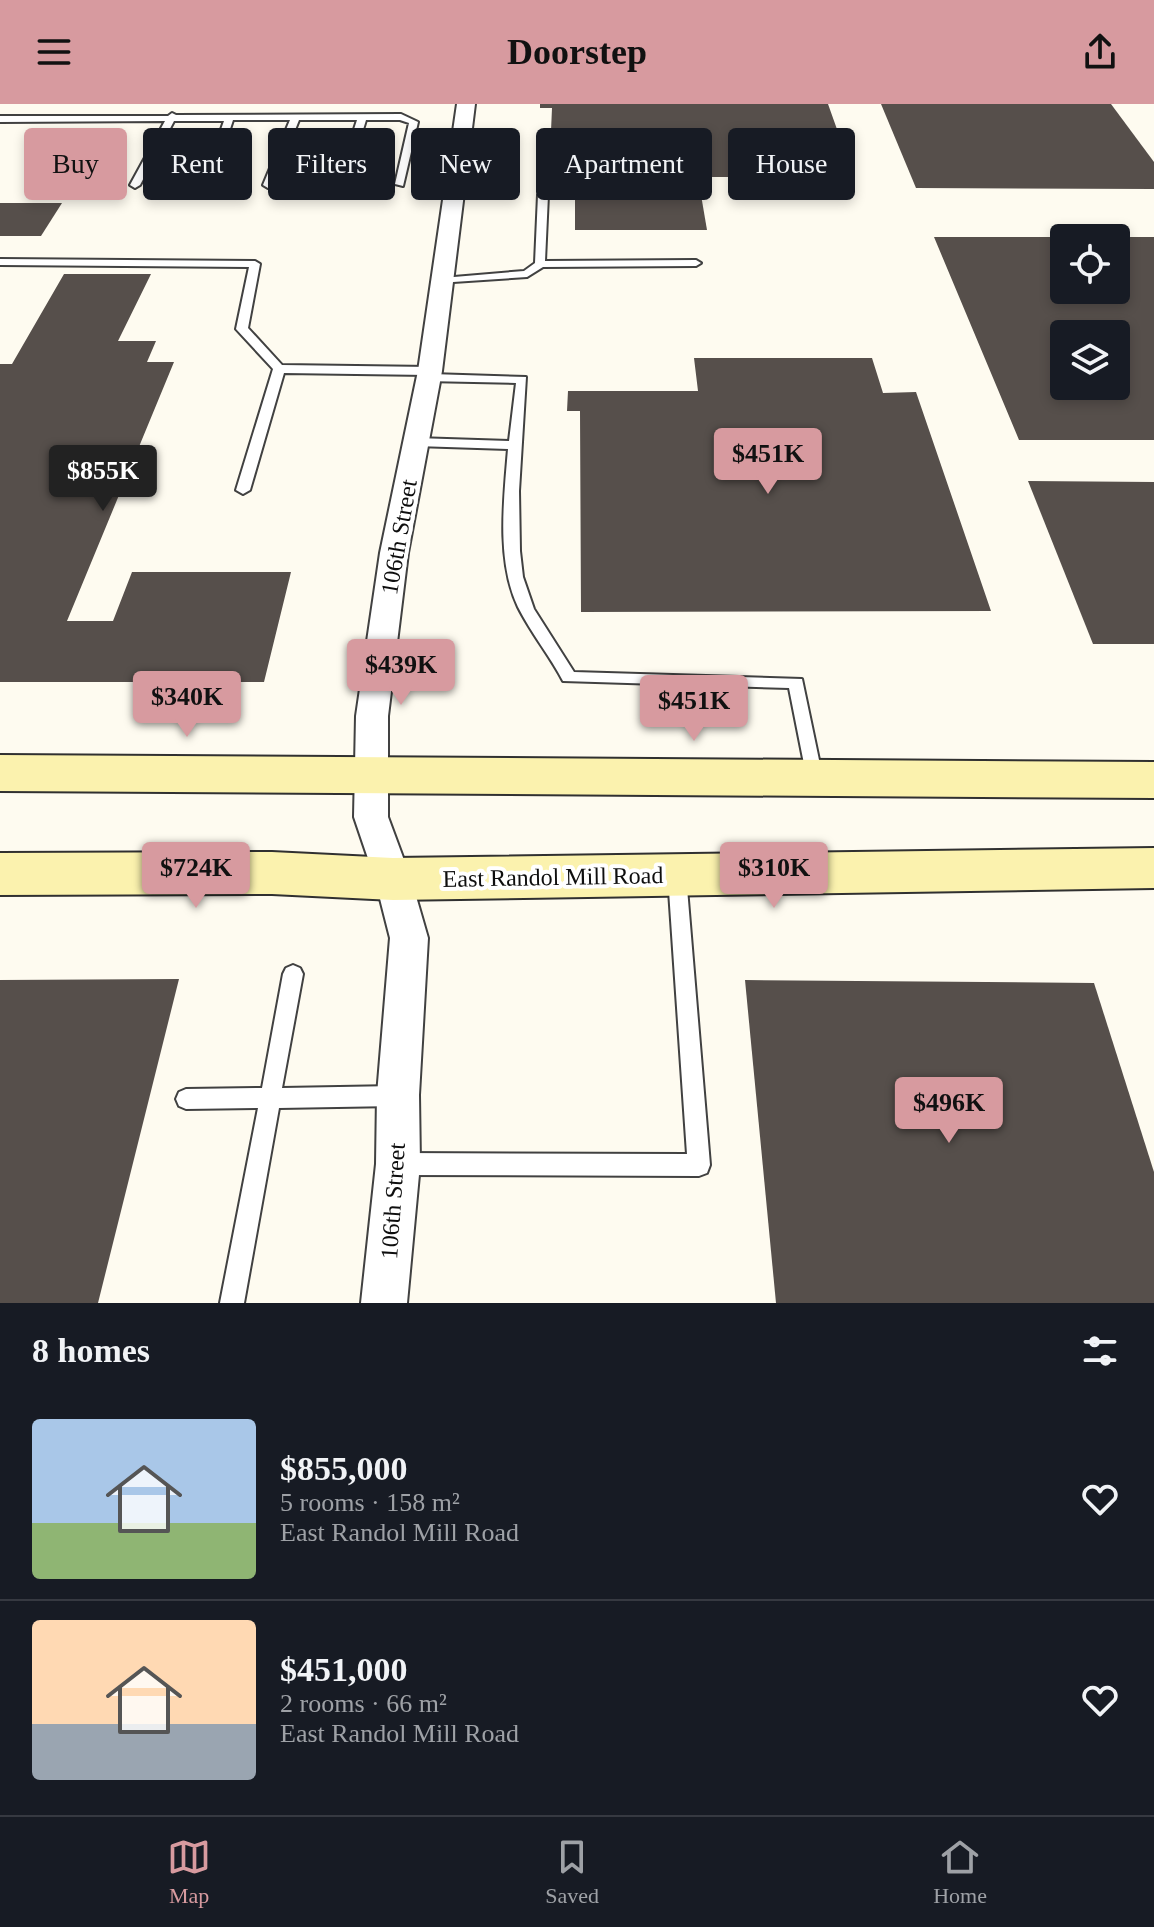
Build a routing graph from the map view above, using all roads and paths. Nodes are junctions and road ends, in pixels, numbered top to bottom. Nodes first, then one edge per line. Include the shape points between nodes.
1 (103, 104) edge
2 (325, 104) edge
3 (466, 104) edge
4 (96, 116) junction
5 (172, 116) junction
6 (230, 117) junction
7 (296, 117) junction
8 (321, 117) junction
9 (362, 117) junction
10 (0, 119) edge
11 (226, 128) edge
12 (291, 128) edge
13 (359, 128) edge
14 (400, 184) dead end
15 (135, 185) dead end
16 (543, 200) edge
17 (0, 262) edge
18 (696, 263) dead end
19 (540, 264) junction
20 (442, 281) junction
21 (279, 369) junction
22 (430, 374) junction
23 (416, 442) junction
24 (513, 445) junction
25 (243, 490) dead end
26 (0, 773) edge
27 (373, 775) junction
28 (815, 779) junction
29 (1154, 780) edge
30 (1154, 868) edge
31 (0, 874) edge
32 (677, 875) junction
33 (393, 879) junction
34 (293, 974) dead end
35 (398, 1095) junction
36 (271, 1098) junction
37 (186, 1099) dead end
38 (398, 1164) junction
39 (232, 1303) edge
40 (384, 1303) edge

1 - 4 lane
2 - 8 lane
3 - 20 street, 106th Street
4 - 5 lane
4 - 10 lane
5 - 6 lane
5 - 15 lane
6 - 7 lane
6 - 11 lane
7 - 8 lane
7 - 12 lane
8 - 9 lane
9 - 13 lane
9 - 14 lane via 414,122
16 - 19 lane
17 - 21 lane via 255,264 242,329
18 - 19 lane
19 - 20 lane via 527,274
20 - 22 street, 106th Street
21 - 22 lane
21 - 25 lane
22 - 23 street, 106th Street
22 - 24 lane via 522,380
23 - 24 lane
23 - 27 street, 106th Street via 394,553 372,716
24 - 28 lane via 513,555 520,596 569,677 796,683
26 - 27 main road
27 - 28 main road
27 - 33 street, 106th Street via 371,817
28 - 29 main road
30 - 32 main road, East Randol Mill Road
31 - 33 main road, East Randol Mill Road via 272,873
32 - 33 main road, East Randol Mill Road
32 - 38 lane via 699,1165
33 - 35 street, 106th Street via 409,938
34 - 36 lane
35 - 36 lane
35 - 38 street, 106th Street
36 - 37 lane
36 - 39 lane
38 - 40 street, 106th Street

